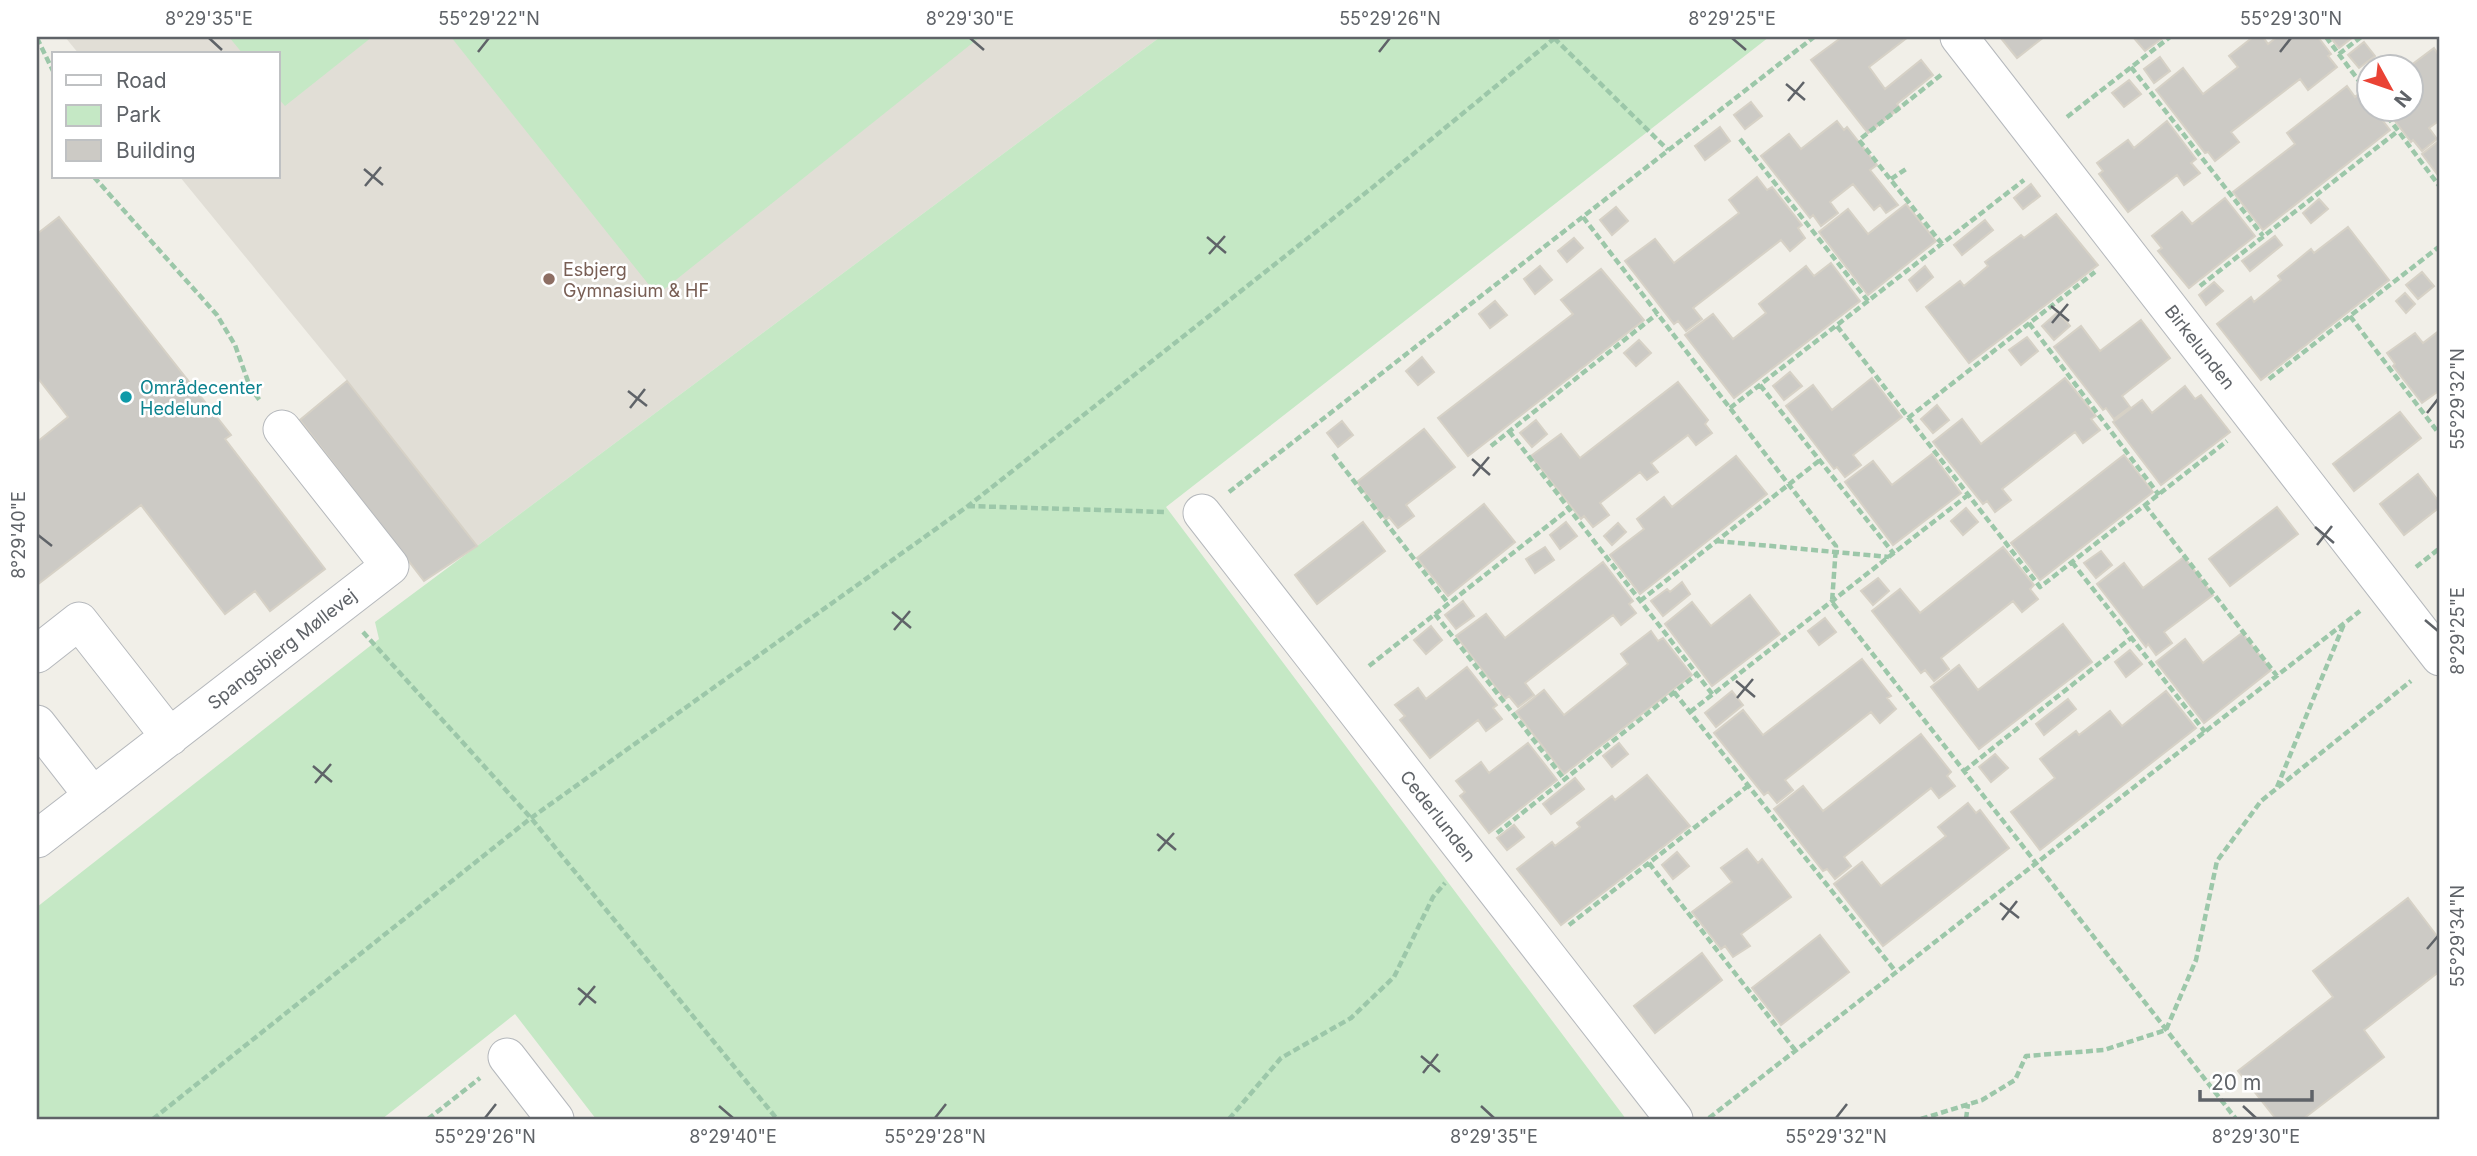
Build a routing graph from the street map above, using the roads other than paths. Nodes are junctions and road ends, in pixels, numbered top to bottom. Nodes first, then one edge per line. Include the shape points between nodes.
1 (1965, 44) edge
2 (282, 429) road end
3 (1202, 513) road end
4 (37, 654) edge
5 (2429, 666) edge
6 (37, 724) edge
7 (170, 737) junction
8 (93, 796) junction
9 (37, 839) edge
10 (507, 1057) road end
11 (555, 1119) edge
12 (1674, 1119) edge

1 - 5 street, Birkelunden via 2387,590
2 - 7 street, Spangsbjerg Møllevej via 390,566
3 - 12 street, Cederlunden
4 - 7 street via 79,621
6 - 8 street
7 - 8 street, Spangsbjerg Møllevej
8 - 9 street, Spangsbjerg Møllevej
10 - 11 street

